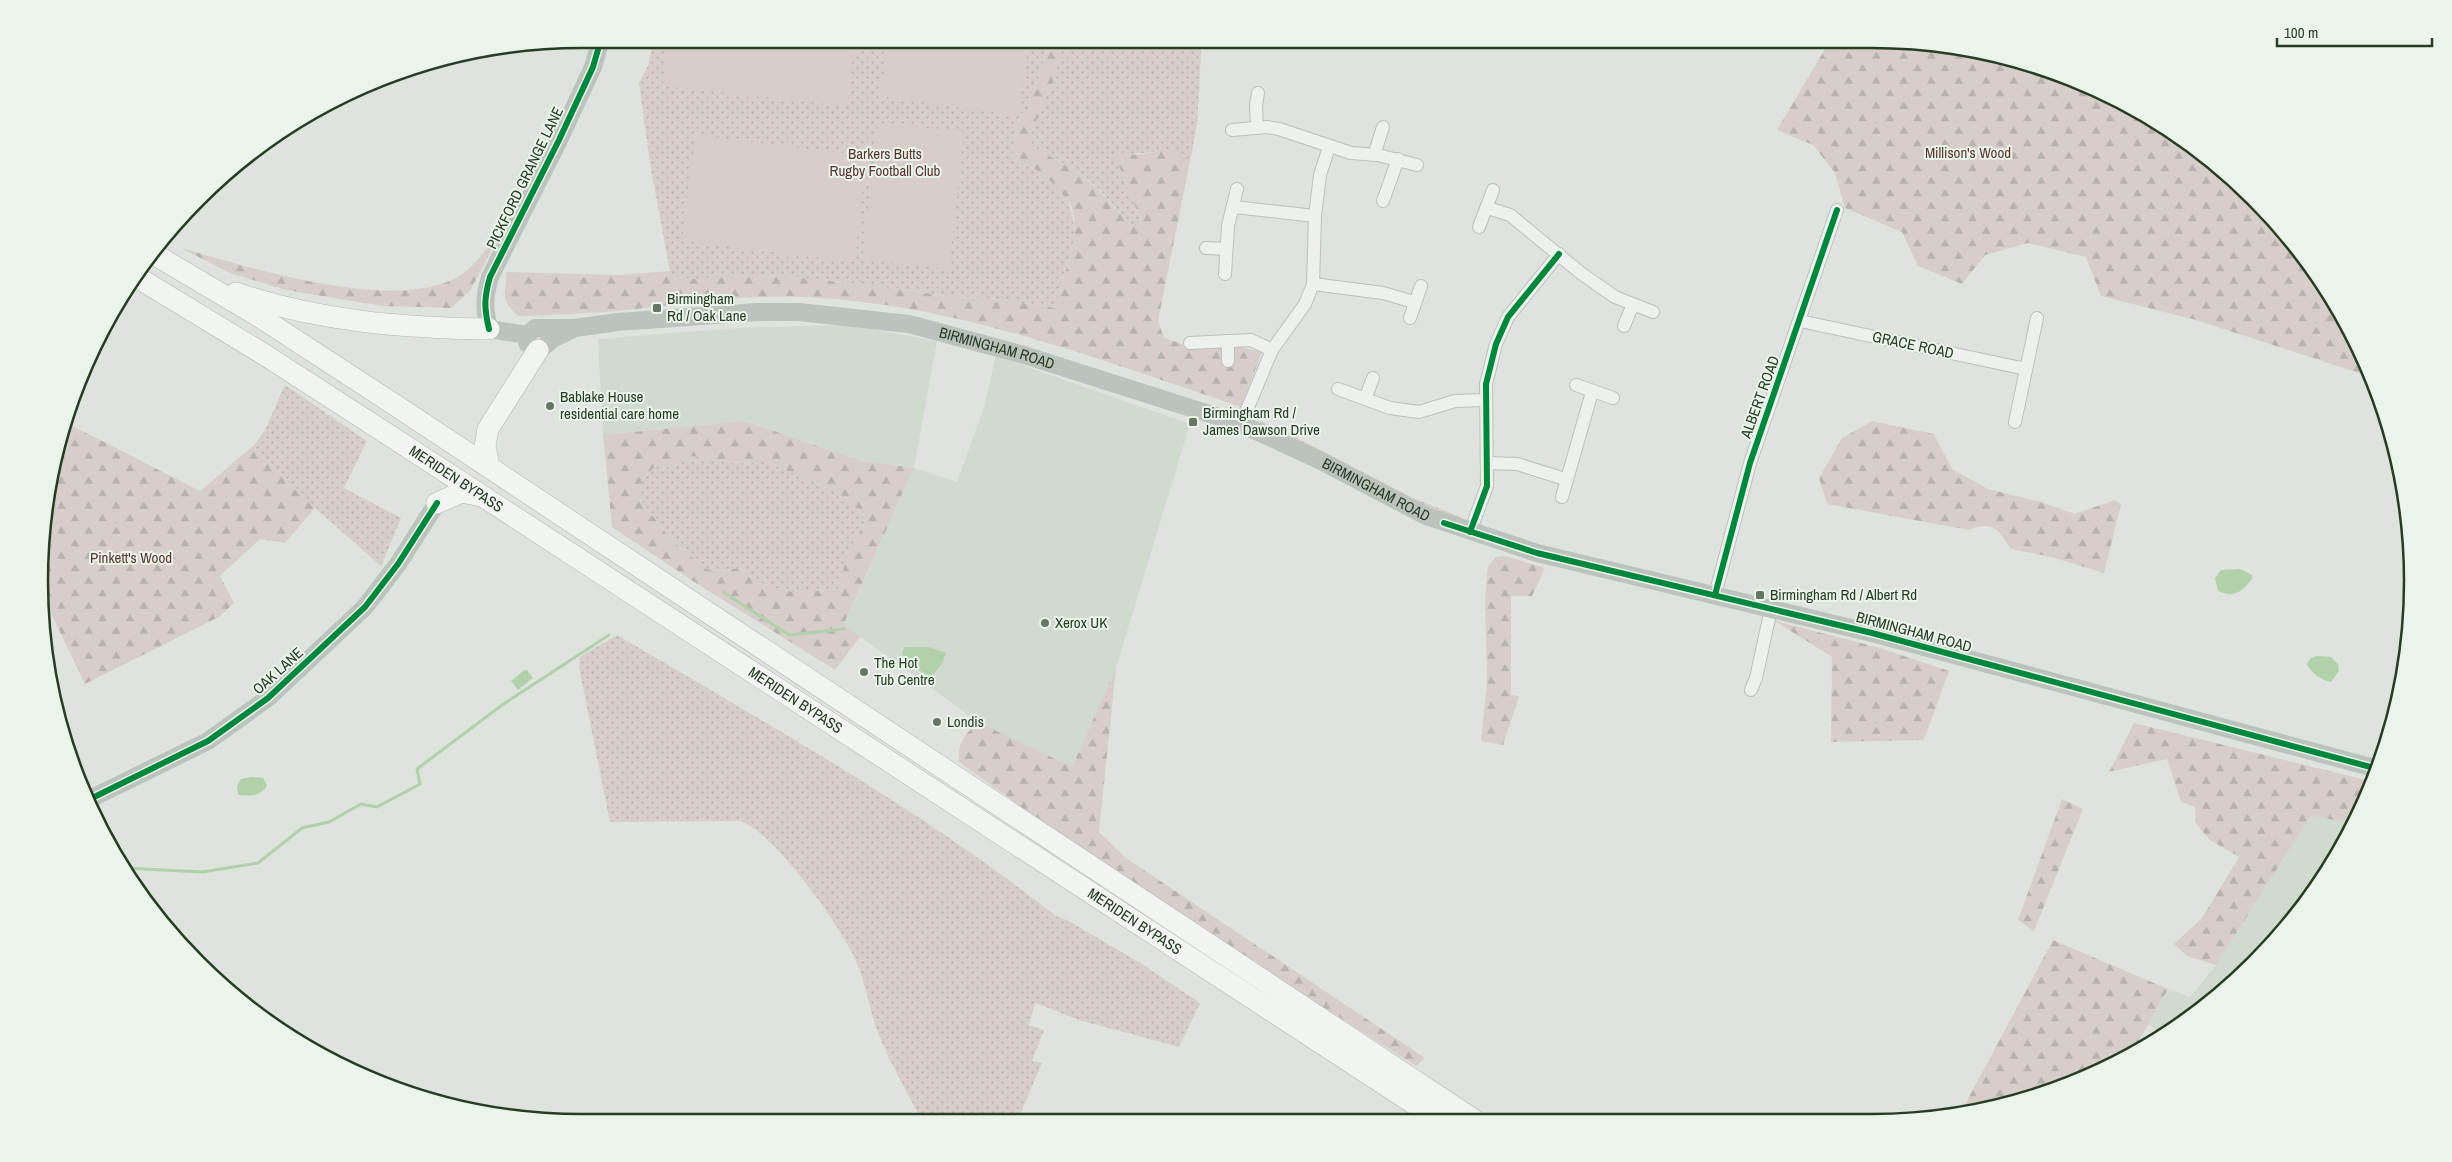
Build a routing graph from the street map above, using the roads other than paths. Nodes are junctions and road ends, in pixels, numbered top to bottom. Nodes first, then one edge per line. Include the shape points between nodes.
1 (598, 48) edge
2 (1258, 93) dead end
3 (1383, 127) dead end
4 (1257, 128) junction
5 (1232, 130) dead end
6 (1329, 147) junction
7 (1374, 155) junction
8 (1398, 159) junction
9 (1417, 166) dead end
10 (1237, 189) dead end
11 (1493, 190) dead end
12 (1383, 201) dead end
13 (1234, 207) junction
14 (1488, 208) junction
15 (1838, 210) dead end
16 (1315, 216) junction
17 (1480, 227) dead end
18 (1206, 248) dead end
19 (1226, 249) junction
20 (1559, 254) junction
21 (158, 256) edge
22 (1225, 274) dead end
23 (142, 280) edge
24 (202, 282) junction
25 (1313, 284) junction
26 (1421, 286) dead end
27 (1414, 302) junction
28 (1633, 304) junction
29 (1653, 312) dead end
30 (1410, 318) dead end
31 (2037, 318) dead end
32 (1800, 321) junction
33 (1624, 326) dead end
34 (489, 330) junction
35 (538, 339) junction
36 (1228, 341) junction
37 (1190, 343) dead end
38 (1272, 350) junction
39 (1228, 361) dead end
40 (2026, 368) junction
41 (1372, 378) dead end
42 (1576, 385) dead end
43 (1338, 389) dead end
44 (1592, 392) junction
45 (1613, 398) dead end
46 (1365, 399) junction
47 (1485, 400) junction
48 (2015, 422) dead end
49 (1241, 424) junction
50 (1488, 463) junction
51 (435, 465) junction
52 (490, 467) junction
53 (1565, 479) junction
54 (482, 496) junction
55 (1562, 497) dead end
56 (437, 503) junction
57 (1470, 532) junction
58 (1715, 595) junction
59 (1771, 609) junction
60 (1751, 690) dead end
61 (2371, 767) edge
62 (94, 797) edge
63 (1430, 1114) edge
64 (1465, 1114) edge

1 - 34 main road, PICKFORD GRANGE LANE via 559,140 490,276 484,296
2 - 4 street
3 - 7 street
4 - 5 street
4 - 6 street via 1278,129
6 - 7 street
6 - 16 street via 1320,175
7 - 8 street
8 - 9 street
8 - 12 street
10 - 13 street
11 - 14 street
13 - 16 street
13 - 19 street
14 - 17 street
14 - 20 street via 1510,216
15 - 32 street, ALBERT ROAD
16 - 25 street
18 - 19 street
19 - 22 street
20 - 28 street via 1606,291
20 - 47 street via 1508,317 1496,344
21 - 24 highway
23 - 51 highway, MERIDEN BYPASS
24 - 34 highway via 320,315 392,325
24 - 52 highway, MERIDEN BYPASS
25 - 27 street via 1383,293
25 - 38 street via 1305,304
26 - 27 street
27 - 30 street
28 - 29 street
28 - 33 street
31 - 40 street
32 - 40 street, GRACE ROAD
32 - 58 street, ALBERT ROAD via 1750,462
34 - 35 main road, BIRMINGHAM ROAD
35 - 49 main road, BIRMINGHAM ROAD via 575,328 618,322 757,312 852,316 909,324 966,338
35 - 52 highway via 488,429 485,446
36 - 37 street
36 - 38 street via 1251,340
36 - 39 street
38 - 49 street
40 - 48 street
41 - 46 street
42 - 44 street
43 - 46 street
44 - 45 street
44 - 53 street via 1581,436
46 - 47 street via 1390,408 1420,412 1455,401
47 - 50 street
49 - 57 main road, BIRMINGHAM ROAD via 1426,516
50 - 53 street via 1517,464
50 - 57 street via 1487,486
51 - 54 highway, MERIDEN BYPASS
51 - 56 highway via 439,479
52 - 64 highway, MERIDEN BYPASS
53 - 55 street
54 - 56 highway via 462,492
54 - 63 highway, MERIDEN BYPASS
56 - 62 main road, OAK LANE via 398,564 365,607 268,698 208,741
57 - 58 main road, BIRMINGHAM ROAD via 1584,566
58 - 59 main road, BIRMINGHAM ROAD
59 - 60 street
59 - 61 main road, BIRMINGHAM ROAD

